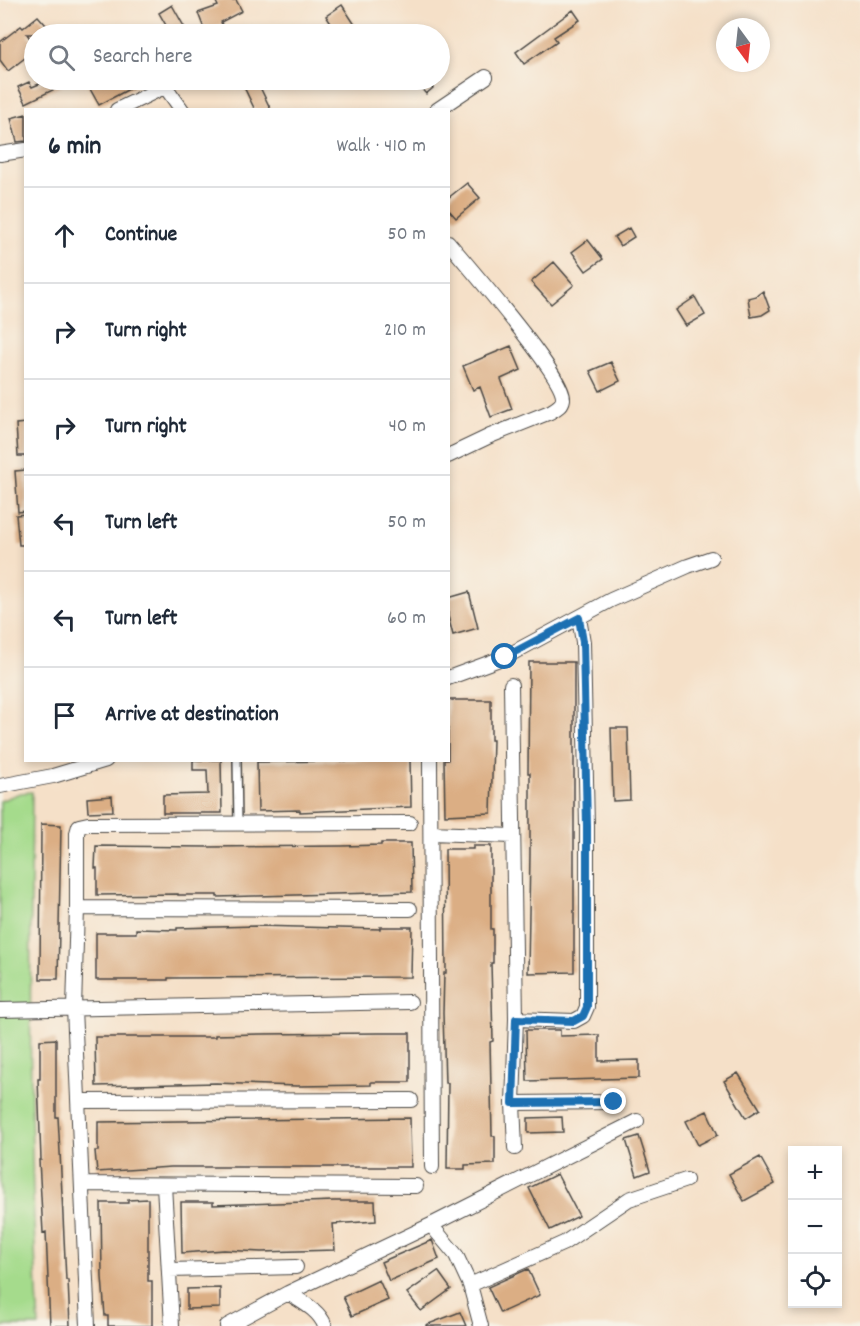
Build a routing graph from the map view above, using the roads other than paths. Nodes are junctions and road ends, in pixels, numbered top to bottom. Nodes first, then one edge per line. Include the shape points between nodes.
1 (486, 77) dead end
2 (158, 90) edge
3 (168, 90) edge
4 (121, 108) edge
5 (181, 108) edge
6 (440, 108) edge
7 (24, 150) edge
8 (0, 154) edge
9 (450, 244) edge
10 (450, 455) edge
11 (711, 558) dead end
12 (579, 618) junction
13 (450, 677) edge
14 (511, 685) dead end
15 (99, 762) edge
16 (237, 762) edge
17 (430, 762) edge
18 (0, 786) edge
19 (410, 823) dead end
20 (238, 824) junction
21 (431, 833) junction
22 (513, 836) junction
23 (77, 908) junction
24 (410, 909) dead end
25 (410, 1002) dead end
26 (74, 1008) junction
27 (0, 1010) edge
28 (516, 1019) junction
29 (411, 1100) dead end
30 (79, 1101) junction
31 (614, 1102) dead end
32 (513, 1103) junction
33 (637, 1121) dead end
34 (515, 1148) dead end
35 (432, 1167) dead end
36 (686, 1180) dead end
37 (83, 1184) junction
38 (164, 1185) junction
39 (416, 1186) dead end
40 (431, 1225) junction
41 (296, 1267) dead end
42 (169, 1270) junction
43 (470, 1285) junction
44 (288, 1293) junction
45 (88, 1326) edge
46 (172, 1326) edge
47 (226, 1326) edge
48 (325, 1326) edge
49 (481, 1326) edge

1 - 6 street
2 - 4 street
3 - 5 street
7 - 8 street
9 - 10 street via 540,356 563,399 550,412
11 - 12 street via 611,600
12 - 13 street via 505,657
12 - 28 street via 583,642 587,826 587,1007 583,1016 574,1021
14 - 22 street
15 - 18 street
16 - 20 lane
17 - 21 street
19 - 20 street
20 - 23 street via 79,826
21 - 22 street
21 - 35 street
22 - 28 street
23 - 24 street
23 - 26 street
25 - 26 street
26 - 27 street
26 - 30 street
28 - 32 street
29 - 30 street
30 - 37 street
31 - 32 street
32 - 34 street
33 - 40 street
36 - 43 street via 628,1199 557,1246
37 - 38 street
37 - 45 street
38 - 39 street
38 - 42 street
40 - 43 street via 452,1247
40 - 44 street
41 - 42 street
42 - 46 street
43 - 49 street
44 - 47 street
44 - 48 street via 317,1312

